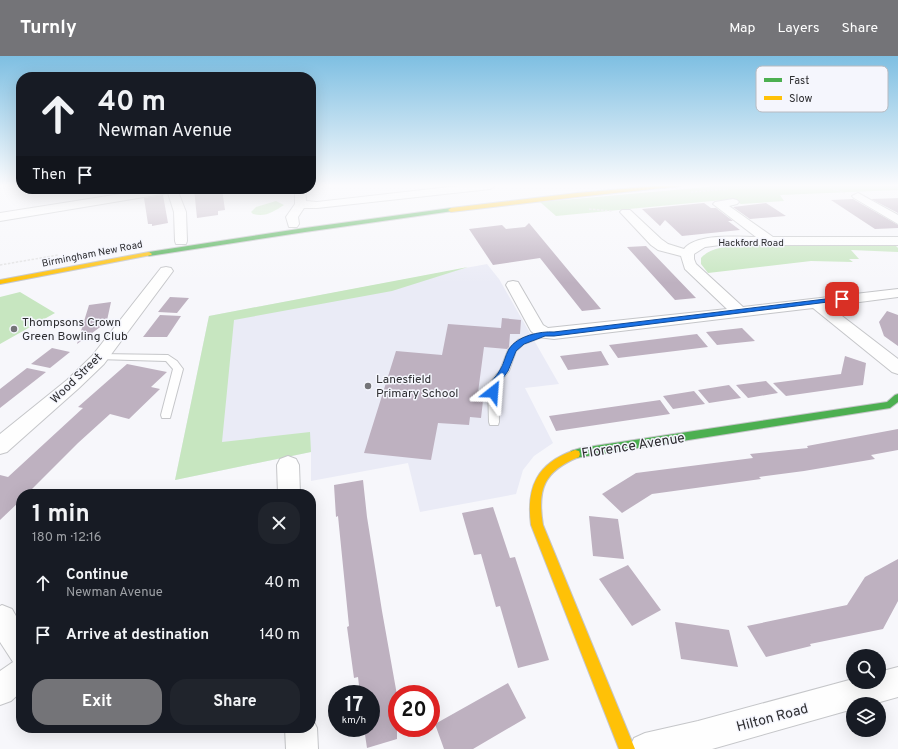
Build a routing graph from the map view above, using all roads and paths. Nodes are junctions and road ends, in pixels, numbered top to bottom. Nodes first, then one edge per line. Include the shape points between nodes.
1 (180, 218) edge
2 (292, 218) edge
3 (337, 218) edge
4 (388, 218) edge
5 (633, 218) edge
6 (739, 218) edge
7 (293, 224) junction
8 (898, 241) edge
9 (771, 242) junction
10 (181, 244) junction
11 (688, 254) junction
12 (0, 274) edge
13 (154, 277) dead end
14 (0, 282) edge
15 (513, 285) dead end
16 (898, 293) edge
17 (815, 302) junction
18 (739, 311) junction
19 (544, 333) junction
20 (100, 357) junction
21 (898, 368) edge
22 (898, 397) edge
23 (166, 415) dead end
24 (494, 422) dead end
25 (0, 446) edge
26 (288, 465) dead end
27 (289, 489) edge
28 (2, 619) dead end
29 (16, 643) edge
30 (16, 677) edge
31 (898, 682) edge
32 (0, 690) edge
33 (301, 733) edge
34 (701, 743) edge
35 (302, 749) edge
36 (627, 749) edge
37 (645, 749) edge

1 - 10 street
2 - 7 street
3 - 7 main road, Birmingham New Road
4 - 10 main road, Birmingham New Road
5 - 11 street via 660,244
6 - 9 street
7 - 10 main road, Birmingham New Road
8 - 9 street, Hackford Road
9 - 11 street, Hackford Road via 706,243 697,246
10 - 12 main road, Birmingham New Road
10 - 14 main road, Birmingham New Road
11 - 18 street via 690,266
13 - 20 street, Wood Street
15 - 19 street via 537,328
16 - 17 street
17 - 18 street
17 - 21 street
18 - 19 street via 554,334
19 - 24 lane via 521,342 512,350 504,371 493,385
20 - 23 lane via 168,358 174,362 178,369
20 - 25 street, Wood Street via 73,384
22 - 36 main road, Florence Avenue via 890,405 581,452 559,460 540,478 533,508 537,525
26 - 27 street
28 - 29 street
30 - 32 street
31 - 34 street, Hilton Road
33 - 35 street
34 - 37 street, Hilton Road

